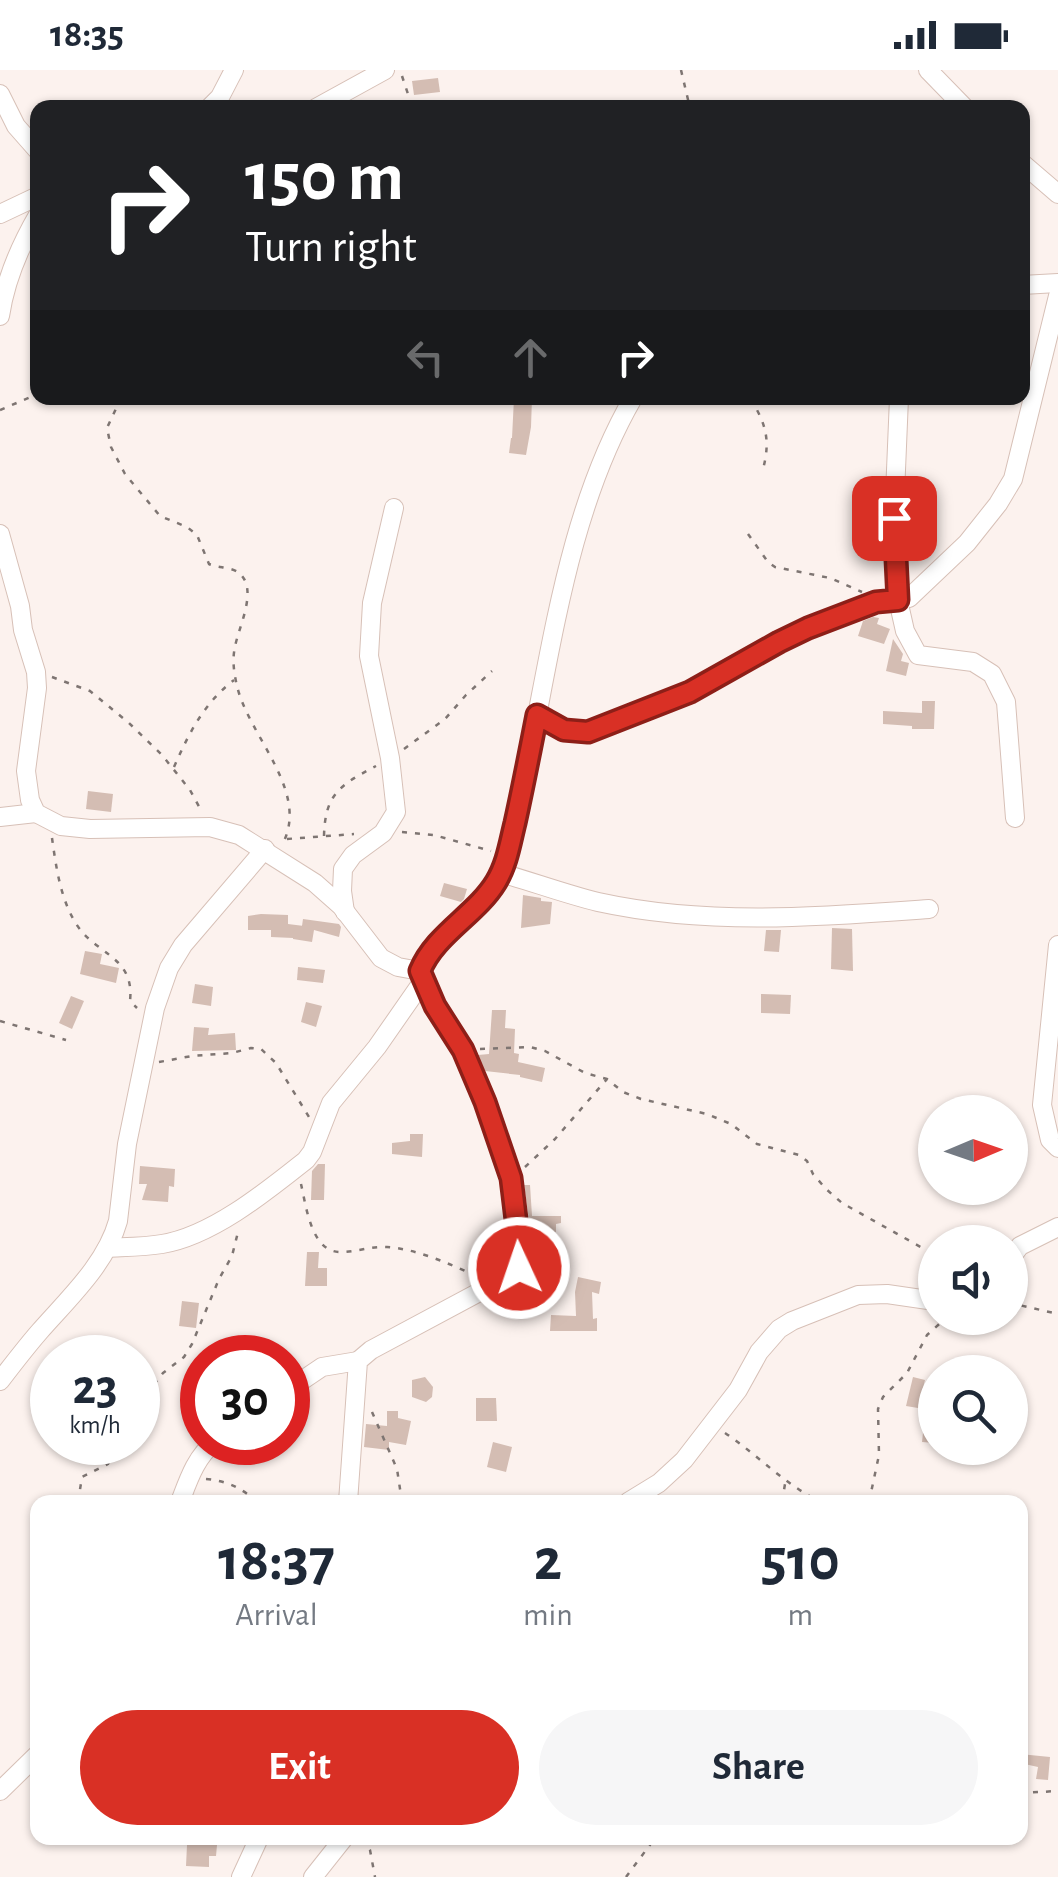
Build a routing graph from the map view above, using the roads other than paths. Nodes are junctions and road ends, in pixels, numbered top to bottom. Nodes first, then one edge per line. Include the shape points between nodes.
1 (234, 70) edge
2 (386, 70) edge
3 (928, 70) edge
4 (0, 94) edge
5 (217, 100) edge
6 (331, 100) edge
7 (957, 100) edge
8 (30, 142) edge
9 (1030, 170) edge
10 (1058, 194) edge
11 (30, 200) edge
12 (0, 214) edge
13 (30, 228) edge
14 (1058, 284) edge
15 (1030, 286) edge
16 (1058, 296) edge
17 (0, 316) edge
18 (629, 405) edge
19 (899, 405) edge
20 (394, 508) dead end
21 (0, 534) edge
22 (898, 600) junction
23 (537, 715) junction
24 (0, 817) edge
25 (43, 817) junction
26 (1015, 818) dead end
27 (270, 853) junction
28 (502, 873) junction
29 (929, 910) dead end
30 (346, 912) junction
31 (1058, 945) edge
32 (422, 976) junction
33 (1058, 1148) edge
34 (1058, 1228) edge
35 (1028, 1242) edge
36 (107, 1248) junction
37 (918, 1299) edge
38 (358, 1361) junction
39 (310, 1375) edge
40 (0, 1381) edge
41 (197, 1465) edge
42 (183, 1495) edge
43 (348, 1495) edge
44 (639, 1495) edge
45 (30, 1762) edge
46 (0, 1791) edge
47 (256, 1845) edge
48 (338, 1845) edge
49 (241, 1877) edge
50 (313, 1877) edge

1 - 5 street
2 - 6 street
3 - 7 street
4 - 8 street
9 - 10 street
11 - 12 street
13 - 17 street
14 - 15 street
16 - 22 street via 1013,479 968,543 919,591
18 - 23 street via 586,504
19 - 22 street
20 - 30 street via 372,602 369,656 396,812 343,869
21 - 25 street via 36,672 26,770 30,800
22 - 23 street via 808,628 690,692 588,732 564,730
22 - 26 street via 918,656 973,662 992,674 1006,702
23 - 28 street
24 - 25 street
25 - 27 street via 90,830 210,827
27 - 30 street
27 - 36 street via 168,968 127,1144 118,1221
28 - 29 street via 596,902 685,914 750,919
28 - 32 street via 424,963
30 - 32 street via 381,958
31 - 33 street via 1042,1105
32 - 36 street via 378,1047 331,1104 306,1160 222,1220 180,1239
32 - 38 street via 485,1102 512,1185 521,1261 513,1274
34 - 35 street
36 - 40 street
37 - 44 street via 858,1295 792,1321 770,1338 684,1460
38 - 39 street
38 - 43 street
41 - 42 street
45 - 46 street
47 - 49 street
48 - 50 street

